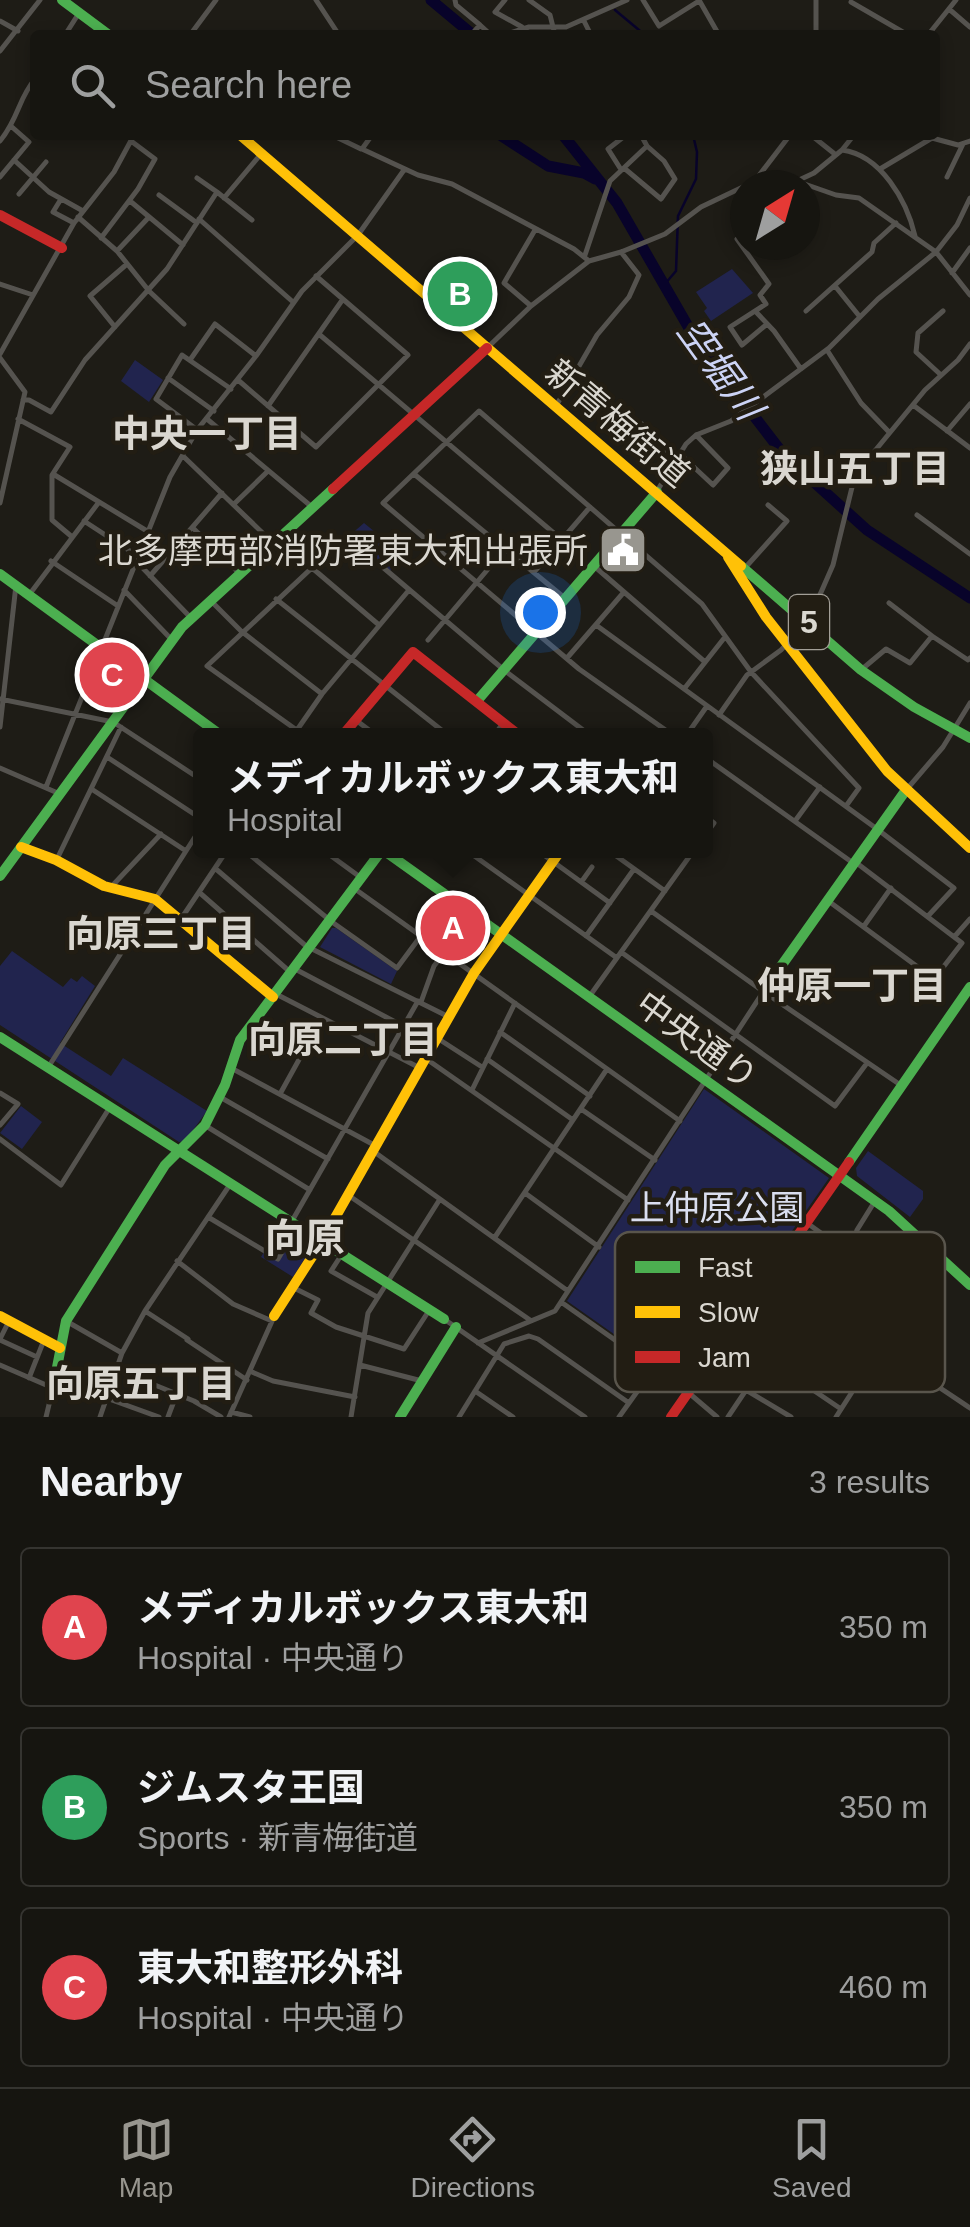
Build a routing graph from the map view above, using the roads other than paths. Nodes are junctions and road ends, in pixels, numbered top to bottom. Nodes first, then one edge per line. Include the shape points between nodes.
1 (40, 0) edge
2 (62, 0) edge
3 (216, 0) edge
4 (316, 0) edge
5 (454, 0) edge
6 (506, 0) edge
7 (529, 0) edge
8 (627, 0) edge
9 (643, 0) edge
10 (699, 0) edge
11 (816, 0) edge
12 (956, 0) edge
13 (850, 1) edge
14 (949, 9) junction
15 (79, 12) junction
16 (0, 21) edge
17 (584, 21) junction
18 (479, 26) junction
19 (970, 27) edge
20 (523, 28) junction
21 (68, 30) edge
22 (102, 30) edge
23 (194, 30) edge
24 (335, 30) edge
25 (475, 30) edge
26 (484, 30) edge
27 (518, 30) edge
28 (538, 30) edge
29 (554, 30) edge
30 (559, 30) edge
31 (588, 30) edge
32 (716, 30) edge
33 (816, 30) edge
34 (899, 30) edge
35 (932, 30) edge
36 (18, 32) junction
37 (0, 51) edge
38 (30, 85) edge
39 (12, 127) junction
40 (940, 139) edge
41 (0, 140) edge
42 (132, 140) edge
43 (135, 140) edge
44 (246, 140) edge
45 (343, 140) edge
46 (368, 140) edge
47 (620, 140) edge
48 (644, 140) edge
49 (786, 140) edge
50 (819, 140) edge
51 (850, 140) edge
52 (929, 140) edge
53 (967, 143) edge
54 (647, 146) junction
55 (362, 149) junction
56 (262, 152) junction
57 (839, 153) junction
58 (14, 160) junction
59 (46, 162) dead end
60 (621, 168) junction
61 (404, 170) junction
62 (761, 170) edge
63 (819, 170) edge
64 (880, 170) junction
65 (948, 176) dead end
66 (0, 177) edge
67 (33, 177) junction
68 (197, 178) dead end
69 (820, 190) edge
70 (217, 192) junction
71 (730, 193) edge
72 (18, 194) dead end
73 (160, 196) dead end
74 (61, 198) junction
75 (224, 198) junction
76 (970, 198) edge
77 (130, 201) junction
78 (0, 215) edge
79 (78, 217) junction
80 (149, 217) junction
81 (252, 220) dead end
82 (198, 221) junction
83 (896, 224) junction
84 (536, 229) junction
85 (358, 235) junction
86 (915, 236) junction
87 (101, 238) junction
88 (183, 245) junction
89 (62, 248) junction
90 (970, 248) edge
91 (116, 251) junction
92 (624, 251) junction
93 (936, 252) junction
94 (587, 259) junction
95 (752, 260) edge
96 (127, 264) junction
97 (952, 273) junction
98 (316, 276) junction
99 (0, 284) edge
100 (834, 286) junction
101 (149, 292) junction
102 (33, 295) junction
103 (970, 295) edge
104 (343, 300) junction
105 (293, 302) junction
106 (531, 306) junction
107 (806, 311) dead end
108 (943, 311) dead end
109 (757, 312) junction
110 (860, 317) junction
111 (184, 324) dead end
112 (767, 324) junction
113 (116, 327) junction
114 (320, 335) junction
115 (970, 344) edge
116 (487, 348) junction
117 (828, 350) junction
118 (256, 356) junction
119 (0, 360) edge
120 (190, 360) junction
121 (801, 369) junction
122 (941, 375) junction
123 (168, 378) junction
124 (238, 380) junction
125 (380, 384) junction
126 (231, 389) junction
127 (23, 400) junction
128 (970, 404) edge
129 (913, 405) junction
130 (268, 406) junction
131 (556, 406) junction
132 (214, 411) junction
133 (415, 414) junction
134 (18, 419) junction
135 (207, 419) junction
136 (642, 424) dead end
137 (197, 430) junction
138 (889, 432) junction
139 (947, 432) junction
140 (696, 436) junction
141 (448, 442) junction
142 (970, 448) edge
143 (183, 456) junction
144 (679, 458) junction
145 (268, 471) junction
146 (52, 474) junction
147 (414, 474) junction
148 (2, 490) edge
149 (657, 492) junction
150 (222, 493) junction
151 (99, 502) junction
152 (0, 503) edge
153 (234, 504) junction
154 (768, 505) dead end
155 (590, 507) junction
156 (312, 508) junction
157 (918, 515) dead end
158 (84, 521) junction
159 (194, 529) junction
160 (147, 532) junction
161 (622, 534) junction
162 (71, 536) junction
163 (562, 540) junction
164 (273, 543) junction
165 (505, 548) junction
166 (726, 554) junction
167 (970, 554) edge
168 (136, 558) junction
169 (51, 561) junction
170 (311, 566) junction
171 (594, 566) junction
172 (744, 569) junction
173 (534, 572) junction
174 (0, 574) edge
175 (240, 574) junction
176 (150, 576) junction
177 (476, 583) junction
178 (16, 585) junction
179 (124, 590) junction
180 (409, 590) junction
181 (624, 592) junction
182 (28, 594) junction
183 (276, 599) junction
184 (566, 599) junction
185 (210, 600) junction
186 (890, 603) dead end
187 (118, 606) junction
188 (191, 618) junction
189 (445, 620) junction
190 (808, 622) junction
191 (596, 624) junction
192 (379, 625) junction
193 (240, 631) junction
194 (537, 632) junction
195 (726, 636) junction
196 (932, 636) junction
197 (172, 639) junction
198 (428, 640) dead end
199 (786, 644) junction
200 (102, 648) junction
201 (0, 654) edge
202 (8, 657) junction
203 (351, 657) junction
204 (567, 658) junction
205 (970, 658) edge
206 (705, 662) junction
207 (504, 670) junction
208 (862, 670) junction
209 (751, 672) junction
210 (143, 678) junction
211 (384, 684) junction
212 (684, 689) junction
213 (322, 694) junction
214 (2, 699) edge
215 (477, 702) junction
216 (970, 703) edge
217 (707, 706) junction
218 (75, 714) junction
219 (719, 715) junction
220 (354, 719) junction
221 (503, 723) junction
222 (117, 724) junction
223 (0, 727) edge
224 (211, 728) edge
225 (294, 728) edge
226 (298, 728) edge
227 (348, 728) edge
228 (366, 728) edge
229 (439, 728) edge
230 (500, 728) edge
231 (510, 728) edge
232 (580, 728) edge
233 (663, 728) edge
234 (692, 728) edge
235 (955, 731) junction
236 (970, 738) edge
237 (107, 757) junction
238 (713, 763) edge
239 (0, 768) edge
240 (193, 774) edge
241 (46, 787) junction
242 (820, 787) junction
243 (92, 790) junction
244 (906, 790) junction
245 (60, 794) junction
246 (846, 806) junction
247 (193, 813) edge
248 (794, 822) junction
249 (877, 828) junction
250 (162, 834) junction
251 (193, 840) edge
252 (21, 847) junction
253 (970, 848) edge
254 (186, 851) junction
255 (222, 858) edge
256 (254, 858) edge
257 (334, 858) edge
258 (376, 858) edge
259 (393, 858) edge
260 (477, 858) edge
261 (547, 858) edge
262 (555, 858) edge
263 (619, 858) edge
264 (689, 858) edge
265 (56, 860) junction
266 (552, 862) junction
267 (854, 862) junction
268 (592, 867) dead end
269 (216, 868) junction
270 (634, 869) junction
271 (0, 876) edge
272 (362, 879) junction
273 (581, 882) junction
274 (111, 888) junction
275 (891, 888) junction
276 (355, 889) junction
277 (664, 891) junction
278 (200, 893) junction
279 (529, 896) junction
280 (155, 898) junction
281 (826, 900) junction
282 (610, 903) junction
283 (651, 911) junction
284 (928, 916) junction
285 (970, 918) edge
286 (181, 920) junction
287 (332, 922) junction
288 (864, 927) junction
289 (501, 935) junction
290 (421, 936) junction
291 (586, 936) junction
292 (955, 936) junction
293 (313, 946) junction
294 (444, 953) junction
295 (619, 955) junction
296 (294, 971) junction
297 (474, 972) junction
298 (970, 988) edge
299 (765, 989) junction
300 (274, 995) junction
301 (589, 997) junction
302 (420, 1001) junction
303 (515, 1003) junction
304 (449, 1016) junction
305 (322, 1018) junction
306 (404, 1026) junction
307 (500, 1032) junction
308 (0, 1036) edge
309 (736, 1036) junction
310 (437, 1038) junction
311 (389, 1052) junction
312 (486, 1059) junction
313 (423, 1063) junction
314 (868, 1063) junction
315 (49, 1066) junction
316 (482, 1067) junction
317 (231, 1068) junction
318 (608, 1069) junction
319 (706, 1081) junction
320 (902, 1086) junction
321 (472, 1091) junction
322 (0, 1093) edge
323 (280, 1094) junction
324 (590, 1096) junction
325 (220, 1097) junction
326 (111, 1105) junction
327 (580, 1110) junction
328 (574, 1120) junction
329 (680, 1122) junction
330 (0, 1125) edge
331 (205, 1125) junction
332 (345, 1129) junction
333 (0, 1139) edge
334 (374, 1149) junction
335 (554, 1149) junction
336 (180, 1150) junction
337 (328, 1159) junction
338 (655, 1160) junction
339 (839, 1176) junction
340 (232, 1184) junction
341 (310, 1190) junction
342 (525, 1193) junction
343 (348, 1195) junction
344 (440, 1199) junction
345 (629, 1201) junction
346 (874, 1201) junction
347 (208, 1217) junction
348 (295, 1223) junction
349 (808, 1223) junction
350 (802, 1232) edge
351 (821, 1232) edge
352 (856, 1232) edge
353 (909, 1232) edge
354 (495, 1237) junction
355 (322, 1239) junction
356 (415, 1240) junction
357 (599, 1246) junction
358 (343, 1252) junction
359 (177, 1261) junction
360 (945, 1263) edge
361 (388, 1281) junction
362 (970, 1285) edge
363 (294, 1288) junction
364 (568, 1291) junction
365 (377, 1297) junction
366 (561, 1302) junction
367 (430, 1309) junction
368 (145, 1311) junction
369 (273, 1318) junction
370 (4, 1319) edge
371 (444, 1319) joint
372 (530, 1320) junction
373 (66, 1321) junction
374 (456, 1328) junction
375 (364, 1337) junction
376 (0, 1339) edge
377 (44, 1340) junction
378 (615, 1340) edge
379 (478, 1343) junction
380 (60, 1348) junction
381 (122, 1352) junction
382 (497, 1356) junction
383 (37, 1357) junction
384 (0, 1364) edge
385 (360, 1365) junction
386 (118, 1370) junction
387 (252, 1372) junction
388 (29, 1378) junction
389 (247, 1381) junction
390 (422, 1381) junction
391 (54, 1383) junction
392 (476, 1392) junction
393 (637, 1392) edge
394 (688, 1392) joint
395 (745, 1392) edge
396 (749, 1392) edge
397 (816, 1392) edge
398 (851, 1392) edge
399 (945, 1392) edge
400 (177, 1393) junction
401 (355, 1397) junction
402 (107, 1398) junction
403 (629, 1403) junction
404 (970, 1408) edge
405 (841, 1409) junction
406 (227, 1415) edge
407 (46, 1417) edge
408 (100, 1417) edge
409 (159, 1417) edge
410 (168, 1417) edge
411 (250, 1417) edge
412 (351, 1417) edge
413 (400, 1417) edge
414 (460, 1417) edge
415 (513, 1417) edge
416 (585, 1417) edge
417 (619, 1417) edge
418 (672, 1417) edge
419 (717, 1417) edge
420 (728, 1417) edge
421 (791, 1417) edge
422 (836, 1417) edge

1 - 36 street
2 - 15 street
3 - 23 street
4 - 24 street
5 - 18 street
6 - 20 street via 495,12
7 - 29 street via 550,16
8 - 17 street
9 - 10 street via 659,26
10 - 32 street
11 - 33 street
12 - 14 street
13 - 34 street
14 - 19 street
14 - 35 street
15 - 21 street
15 - 22 street
16 - 36 street
17 - 30 street
17 - 31 street
18 - 25 street
18 - 26 street
20 - 27 street
20 - 28 street
36 - 37 street
38 - 39 street
39 - 41 street
39 - 58 street via 29,142
40 - 53 street
42 - 79 street
43 - 77 street via 154,159
44 - 56 street, 新青梅街道 / 5
45 - 55 street
46 - 55 street
47 - 60 street via 608,150
48 - 54 street
49 - 62 street
50 - 57 street
51 - 57 street
52 - 64 street
53 - 65 street
54 - 60 street
54 - 60 street via 675,179 660,199
55 - 61 street
56 - 75 street
56 - 85 street, 新青梅街道 / 5
57 - 63 street
57 - 64 street via 850,151
58 - 66 street
58 - 67 street
59 - 67 street
60 - 94 street via 600,207
61 - 84 street via 452,184
61 - 85 street
64 - 86 street via 902,198
67 - 72 street
67 - 74 street
68 - 70 street
69 - 83 street via 859,198
70 - 75 street
70 - 82 street
71 - 92 street
73 - 82 street
74 - 79 street
74 - 79 street via 53,212
75 - 81 street
76 - 93 street
77 - 80 street
77 - 87 street
78 - 89 street
79 - 87 street
79 - 89 street
80 - 88 street
80 - 91 street
82 - 88 street
82 - 105 street
83 - 86 street
83 - 100 street
84 - 94 street
84 - 106 street via 504,282
85 - 98 street
85 - 116 street, 新青梅街道 / 5
86 - 93 street
87 - 91 street
88 - 101 street
89 - 102 street
90 - 97 street
91 - 96 street
92 - 94 street
92 - 131 street via 639,276
93 - 97 street
93 - 110 street
94 - 106 street
95 - 109 street via 769,284 760,295 766,304
96 - 101 street
96 - 113 street via 90,296
97 - 103 street
98 - 104 street
98 - 105 street
99 - 102 street
100 - 107 street
100 - 110 street
101 - 111 street
101 - 113 street
102 - 119 street
104 - 114 street
104 - 125 street via 408,355
105 - 118 street
106 - 116 street
108 - 122 street via 918,333 916,352
109 - 112 street
109 - 112 street via 730,327 742,345
110 - 117 street
112 - 121 street
113 - 127 street via 51,412
114 - 125 street
114 - 130 street
115 - 122 street
116 - 131 street, 新青梅街道 / 5
116 - 133 street
117 - 121 street
117 - 138 street via 861,403
118 - 120 street via 214,324
118 - 124 street
119 - 127 street via 24,388
120 - 123 street via 182,355
120 - 126 street
121 - 140 street via 740,414
122 - 129 street
123 - 132 street
123 - 137 street via 156,399
124 - 126 street
124 - 130 street
125 - 130 street via 316,447
125 - 133 street
126 - 132 street
127 - 134 street
128 - 139 street
129 - 138 street
129 - 139 street
131 - 149 street, 新青梅街道 / 5
132 - 135 street
133 - 141 street
133 - 156 street
134 - 146 street via 70,447
134 - 148 street
135 - 137 street
135 - 145 street
136 - 144 street
137 - 143 street
138 - 190 street via 854,476 845,525
139 - 142 street
140 - 144 street
140 - 144 street via 728,468 714,485
141 - 147 street
141 - 155 street via 479,411
141 - 163 street
143 - 150 street
143 - 160 street
144 - 149 street
145 - 153 street
145 - 156 street
146 - 151 street
146 - 162 street via 52,520
147 - 165 street
147 - 177 street via 383,503
148 - 152 street
149 - 161 street
149 - 166 street, 新青梅街道 / 5
150 - 153 street
150 - 159 street
151 - 158 street
151 - 160 street
153 - 164 street
154 - 172 street via 787,521
155 - 161 street
155 - 163 street
156 - 164 street
157 - 167 street
158 - 162 street
158 - 168 street
159 - 175 street
159 - 176 street
160 - 168 street
161 - 171 street
161 - 195 street via 702,604
162 - 169 street
163 - 173 street
164 - 175 street
165 - 173 street
165 - 177 street
166 - 172 street, 新青梅街道 / 5
166 - 199 street
168 - 176 street
168 - 179 street
169 - 182 street
169 - 187 street
170 - 180 street via 346,536
170 - 183 street
170 - 192 street
171 - 181 street
171 - 184 street
172 - 190 street, 新青梅街道 / 5
173 - 184 street
174 - 178 street
175 - 185 street
176 - 188 street
177 - 189 street
177 - 194 street
178 - 182 street
178 - 202 street
179 - 187 street
179 - 197 street
180 - 189 street
180 - 192 street
181 - 191 street
181 - 206 street
182 - 200 street
183 - 193 street
183 - 203 street
184 - 194 street
185 - 188 street
185 - 193 street
186 - 196 street
187 - 200 street
188 - 197 street
189 - 198 street
189 - 207 street
190 - 199 street
190 - 208 street, 新青梅街道 / 5
191 - 204 street
191 - 212 street
192 - 203 street
193 - 213 street
193 - 225 street via 206,666
194 - 204 street
194 - 207 street
195 - 206 street
195 - 209 street
196 - 205 street
196 - 208 street via 910,663 886,650
197 - 210 street
199 - 209 street
199 - 244 street
200 - 210 street
200 - 218 street
201 - 202 street
202 - 214 street
203 - 211 street
203 - 213 street
204 - 233 street
206 - 212 street
207 - 215 street
207 - 232 street
208 - 235 street, 新青梅街道 / 5
209 - 219 street
209 - 246 street via 859,788
210 - 222 street
210 - 224 street
211 - 215 street via 413,652
211 - 220 street
211 - 229 street
212 - 217 street
213 - 226 street
214 - 218 street
214 - 223 street
215 - 221 street
216 - 235 street
217 - 219 street
217 - 234 street
218 - 222 street
218 - 241 street
219 - 242 street
220 - 227 street
220 - 228 street
221 - 230 street
221 - 231 street
222 - 237 street
222 - 240 street
222 - 245 street
235 - 236 street, 新青梅街道 / 5
235 - 244 street
237 - 243 street
237 - 247 street
238 - 248 street
239 - 241 street
241 - 245 street
242 - 246 street
242 - 248 street
243 - 250 street
243 - 265 street
244 - 249 street
244 - 253 street
245 - 252 street
246 - 249 street
248 - 267 street
249 - 267 street
249 - 284 street via 954,888
250 - 254 street
250 - 274 street
251 - 254 street
252 - 265 street
252 - 271 street
254 - 280 street
255 - 269 street
256 - 287 street
257 - 272 street
258 - 272 street
259 - 289 street, 中央通り
260 - 279 street
261 - 266 street
262 - 266 street
263 - 270 street
264 - 277 street
265 - 274 street
266 - 273 street
266 - 279 street
267 - 275 street
267 - 281 street
268 - 273 street
269 - 278 street
269 - 293 street
270 - 277 street
270 - 282 street
272 - 276 street
273 - 282 street
274 - 280 street
275 - 284 street
275 - 288 street
276 - 287 street
276 - 290 street
277 - 283 street
278 - 286 street
278 - 296 street
279 - 289 street
279 - 291 street
280 - 286 street
280 - 315 street
281 - 288 street
281 - 299 street
282 - 291 street
283 - 295 street
283 - 299 street
284 - 292 street
285 - 292 street
286 - 300 street
287 - 290 street via 397,968
287 - 293 street
288 - 292 street via 934,979 962,944
289 - 297 street
289 - 301 street, 中央通り
290 - 294 street
291 - 295 street
293 - 296 street
293 - 302 street
294 - 297 street
294 - 302 street
295 - 301 street
295 - 309 street
296 - 300 street
296 - 306 street
297 - 303 street
297 - 304 street
298 - 320 street
299 - 309 street
299 - 314 street
300 - 305 street
300 - 317 street via 240,1040
301 - 319 street, 中央通り
302 - 304 street
302 - 306 street
303 - 307 street
303 - 318 street
304 - 310 street
305 - 311 street
305 - 323 street
306 - 311 street
307 - 312 street
307 - 324 street
308 - 315 street
309 - 314 street via 835,1106
309 - 319 street
310 - 313 street
310 - 316 street
311 - 313 street
311 - 332 street
312 - 316 street
312 - 328 street
313 - 321 street
313 - 334 street
314 - 320 street
315 - 326 street
316 - 321 street
317 - 323 street
317 - 325 street
318 - 324 street
318 - 329 street
319 - 329 street
319 - 339 street, 中央通り
320 - 339 street
321 - 335 street
322 - 330 street via 18,1104
323 - 332 street
324 - 327 street
325 - 331 street
325 - 337 street
326 - 333 street via 62,1185
326 - 336 street
327 - 328 street
327 - 338 street
328 - 335 street
329 - 338 street
331 - 336 street
331 - 341 street
332 - 334 street
332 - 337 street
334 - 343 street
334 - 344 street
335 - 342 street
335 - 345 street
336 - 340 street
336 - 373 street
337 - 341 street
338 - 345 street
339 - 346 street, 中央通り
339 - 349 street
340 - 347 street
340 - 348 street
341 - 348 street
342 - 354 street
342 - 357 street
343 - 355 street
343 - 356 street
344 - 354 street
344 - 356 street
345 - 357 street
346 - 352 street
346 - 353 street, 中央通り
347 - 348 street via 278,1259
347 - 359 street
348 - 355 street
349 - 350 street
349 - 351 street
354 - 364 street
355 - 358 street
355 - 363 street
356 - 361 street
356 - 372 street
357 - 364 street
358 - 361 street
358 - 365 street via 332,1271
359 - 368 street
359 - 369 street via 233,1304
360 - 362 street, 中央通り
361 - 365 street
361 - 367 street
363 - 369 street
363 - 375 street via 318,1300 311,1313
364 - 366 street
365 - 375 street
366 - 372 street
366 - 378 street
367 - 371 street
367 - 375 street via 404,1348
368 - 381 street
368 - 389 street
369 - 387 street
370 - 376 street
370 - 377 street
371 - 374 street
372 - 379 street
373 - 380 street
373 - 381 street
374 - 379 street
374 - 390 street
375 - 385 street
376 - 383 street
377 - 380 street
377 - 383 street
379 - 382 street
380 - 391 street
381 - 386 street
382 - 392 street
382 - 403 street via 504,1344 538,1339
382 - 416 street
383 - 388 street
384 - 388 street
385 - 390 street
385 - 401 street
386 - 400 street
386 - 402 street
387 - 389 street
387 - 401 street
388 - 391 street
389 - 406 street
390 - 413 street
391 - 402 street
391 - 407 street
392 - 414 street
392 - 415 street
393 - 403 street
394 - 418 street
394 - 419 street
395 - 420 street
396 - 421 street
397 - 405 street
398 - 405 street
399 - 404 street
400 - 406 street
400 - 410 street
401 - 412 street
402 - 408 street
402 - 409 street
403 - 417 street
405 - 422 street
406 - 411 street

